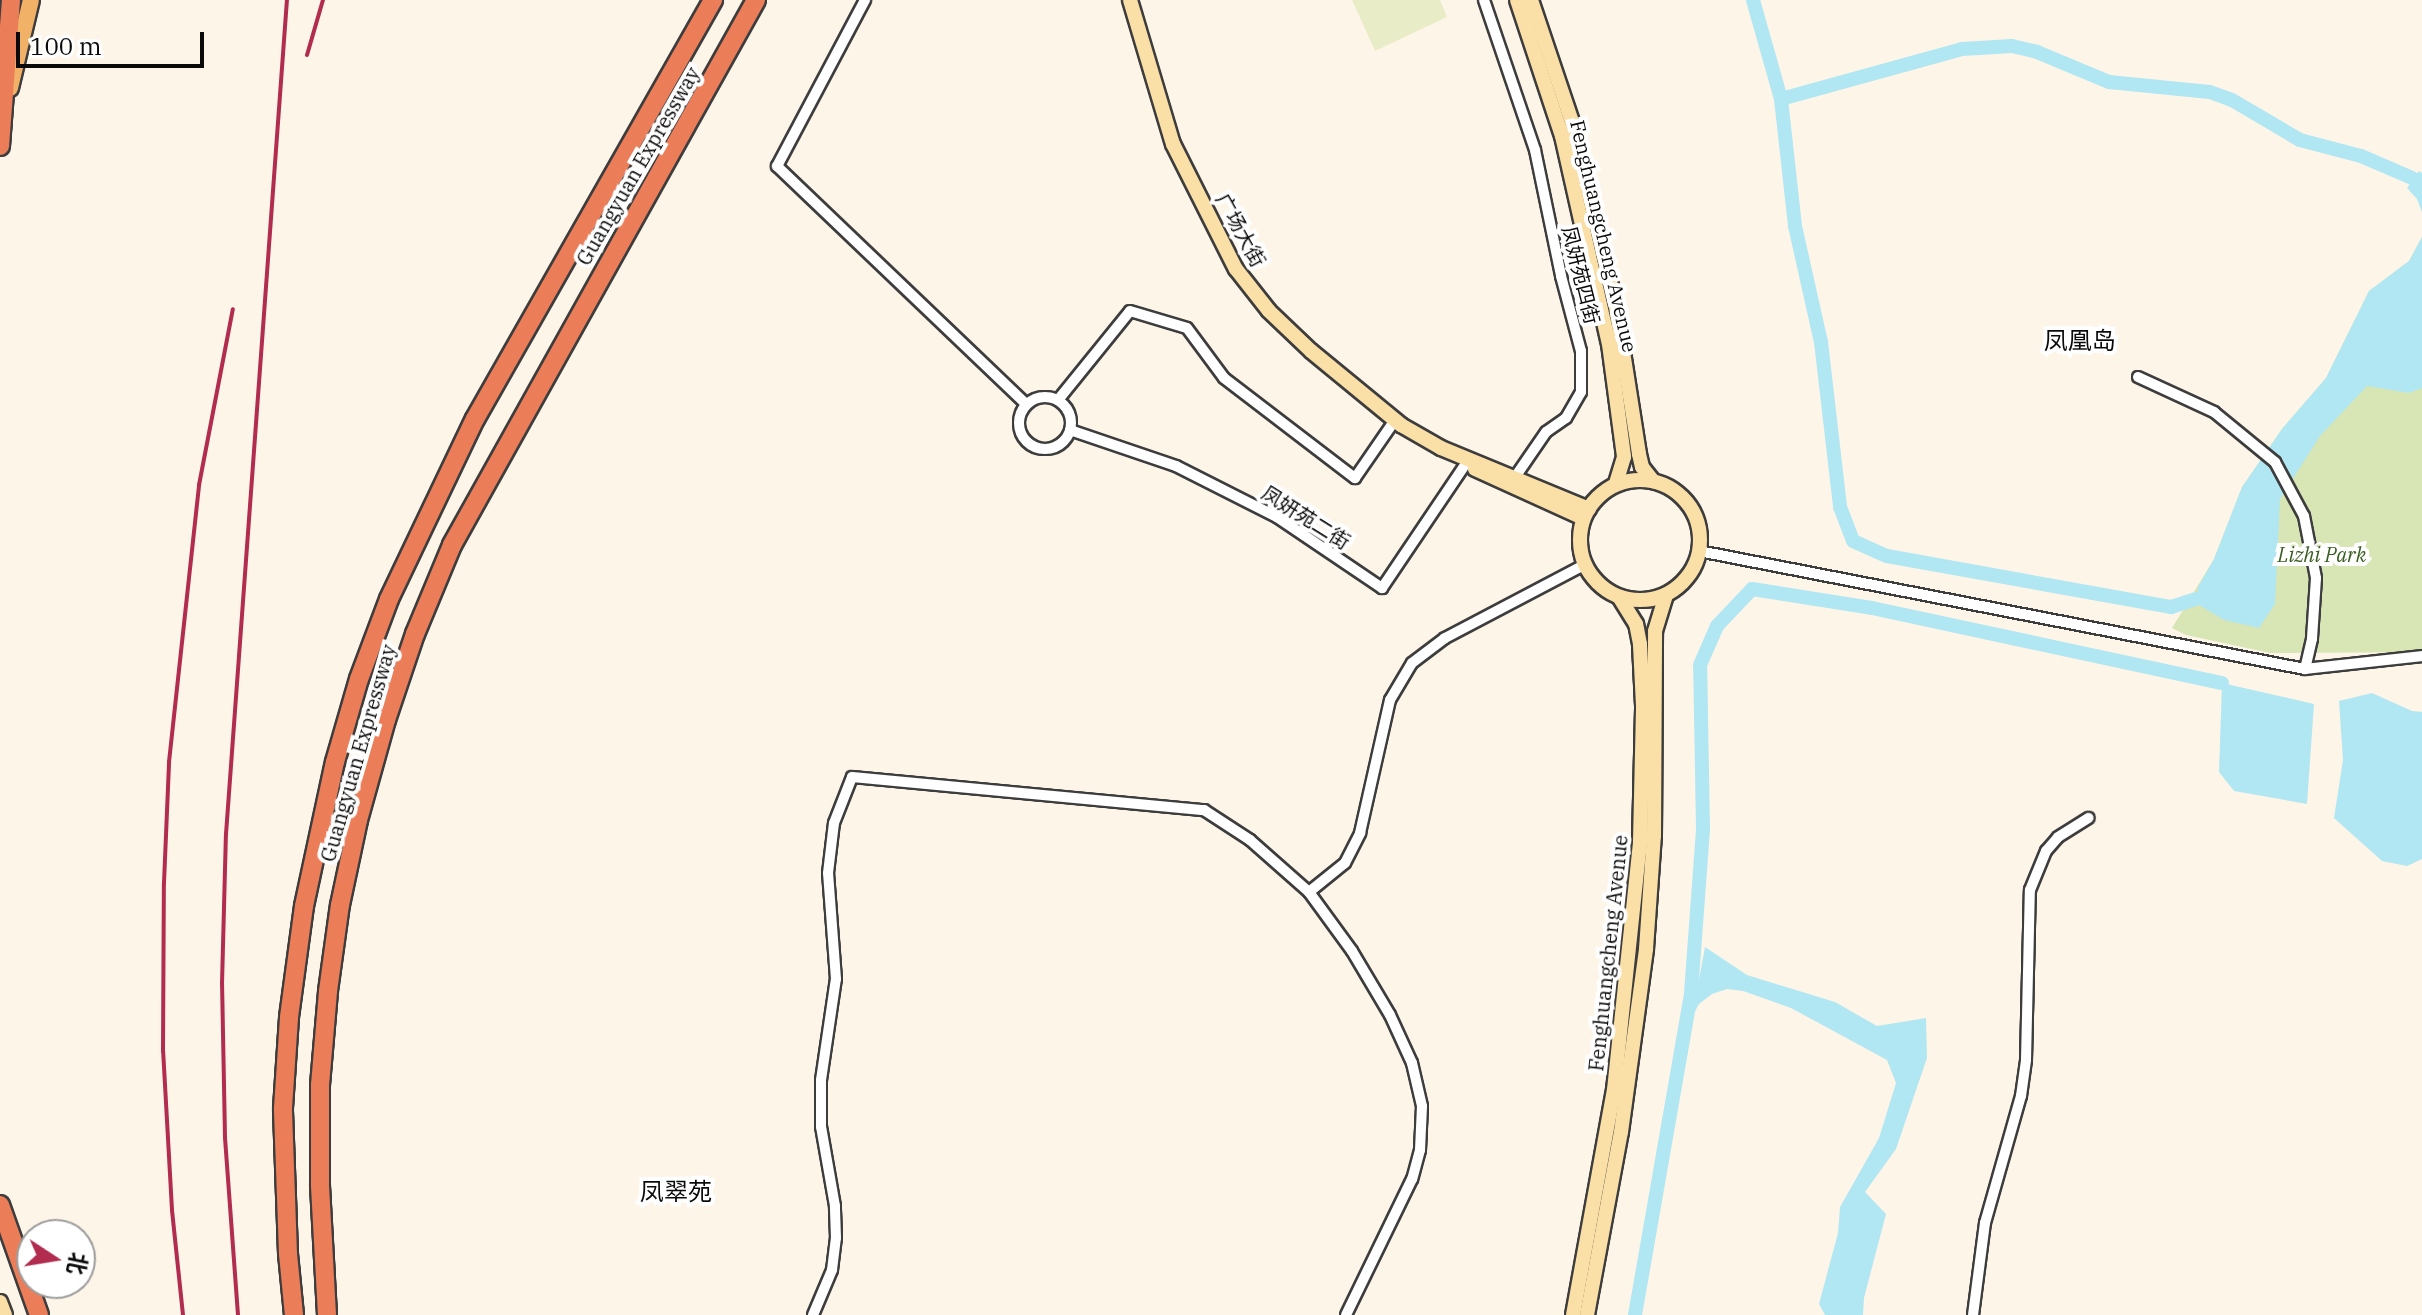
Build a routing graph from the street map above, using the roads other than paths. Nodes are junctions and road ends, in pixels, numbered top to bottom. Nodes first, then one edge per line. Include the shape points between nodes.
1 (11, 0) edge
2 (31, 0) edge
3 (713, 0) edge
4 (756, 0) edge
5 (763, 0) edge
6 (865, 0) edge
7 (1130, 0) edge
8 (1484, 0) edge
9 (1517, 0) edge
10 (1531, 0) edge
11 (744, 28) junction
12 (4, 117) junction
13 (0, 146) edge
14 (2138, 377) dead end
15 (1058, 400) junction
16 (1026, 404) junction
17 (1395, 420) junction
18 (1070, 430) junction
19 (1441, 448) junction
20 (1465, 465) junction
21 (1513, 480) junction
22 (1653, 481) junction
23 (1616, 484) junction
24 (1586, 513) junction
25 (1699, 551) junction
26 (1584, 565) junction
27 (1666, 595) junction
28 (1619, 597) junction
29 (2422, 656) edge
30 (2305, 669) junction
31 (2088, 818) dead end
32 (1309, 892) junction
33 (0, 1205) edge
34 (0, 1302) edge
35 (5, 1315) edge
36 (39, 1315) edge
37 (294, 1315) edge
38 (327, 1315) edge
39 (813, 1315) edge
40 (1346, 1315) edge
41 (1573, 1315) edge
42 (1587, 1315) edge
43 (1973, 1315) edge

1 - 12 highway
2 - 12 main road
3 - 37 highway, Guangyuan Expressway via 475,419 389,599 359,679 304,906 289,1017 283,1108
4 - 11 highway, Guangyuan Expressway
5 - 11 highway
6 - 16 street via 777,166
7 - 17 main road, 广场大街 via 1173,144 1236,269 1290,331
8 - 21 street, 凤妍苑四街 via 1535,150 1581,351 1581,392 1566,418 1546,432
9 - 23 main road, Fenghuangcheng Avenue via 1562,136 1609,344 1624,457
10 - 22 main road, Fenghuangcheng Avenue via 1580,151 1616,307 1639,454
11 - 38 highway, Guangyuan Expressway via 586,298 452,545 386,720 358,820 328,991 320,1085
12 - 13 highway
14 - 30 street via 2214,412 2275,462 2304,516 2316,578
15 - 16 street via 1042,396
15 - 17 street via 1130,311 1187,328 1224,378 1355,478
15 - 18 street via 1069,413
16 - 18 street via 1019,428 1028,443 1053,448
17 - 19 main road, 广场大街
18 - 20 street, 凤妍苑二街 via 1176,466 1277,517 1382,588
19 - 20 main road, 广场大街
19 - 21 main road, 广场大街
20 - 21 main road, 广场大街
21 - 24 main road, 广场大街
22 - 23 main road
22 - 25 main road via 1681,496 1694,515
23 - 24 main road
24 - 26 main road via 1579,542
25 - 27 main road via 1684,581
25 - 30 street
26 - 28 main road via 1599,585
26 - 32 street via 1445,638 1412,663 1390,700 1360,833 1345,863
27 - 28 main road via 1643,601
27 - 42 main road, Fenghuangcheng Avenue via 1655,631 1656,771 1646,949 1621,1132
28 - 41 main road, Fenghuangcheng Avenue via 1636,624 1640,644 1640,841 1614,1090
29 - 30 street
31 - 43 street via 2046,851 2030,890 2026,1060 1985,1223
32 - 39 street via 1250,840 1204,810 852,777 834,823 828,873 836,979 821,1080 821,1127 836,1238 832,1270
32 - 40 street via 1390,1015 1412,1063 1422,1106 1412,1179
33 - 36 highway
34 - 35 main road

